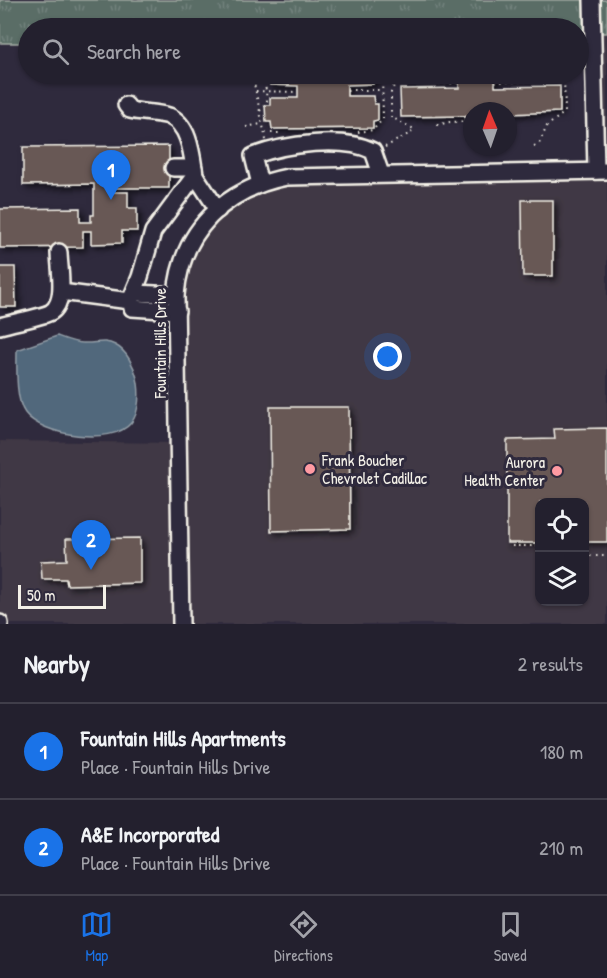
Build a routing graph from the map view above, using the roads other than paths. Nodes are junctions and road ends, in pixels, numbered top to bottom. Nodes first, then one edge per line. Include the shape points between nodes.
1 (592, 0) edge
2 (589, 27) edge
3 (589, 76) edge
4 (126, 105) dead end
5 (173, 168) dead end
6 (194, 171) junction
7 (602, 171) edge
8 (381, 174) junction
9 (260, 184) junction
10 (218, 210) junction
11 (59, 252) dead end
12 (61, 292) junction
13 (176, 295) junction
14 (132, 297) junction
15 (177, 311) junction
16 (0, 326) edge
17 (181, 624) edge

1 - 2 street
3 - 7 street
4 - 6 street via 130,110 176,120 191,147
5 - 6 street
6 - 10 street
6 - 14 street via 153,232
7 - 8 street, Fountain Hills Drive
8 - 9 street, Fountain Hills Drive via 295,176
8 - 9 street via 373,151 362,145 320,143 253,156
9 - 10 street, Fountain Hills Drive
10 - 13 street, Fountain Hills Drive via 196,232 178,275
11 - 12 street
12 - 14 street
12 - 16 street via 51,312
13 - 14 street
13 - 15 street, Fountain Hills Drive
14 - 15 street via 132,308
15 - 17 street, Fountain Hills Drive

